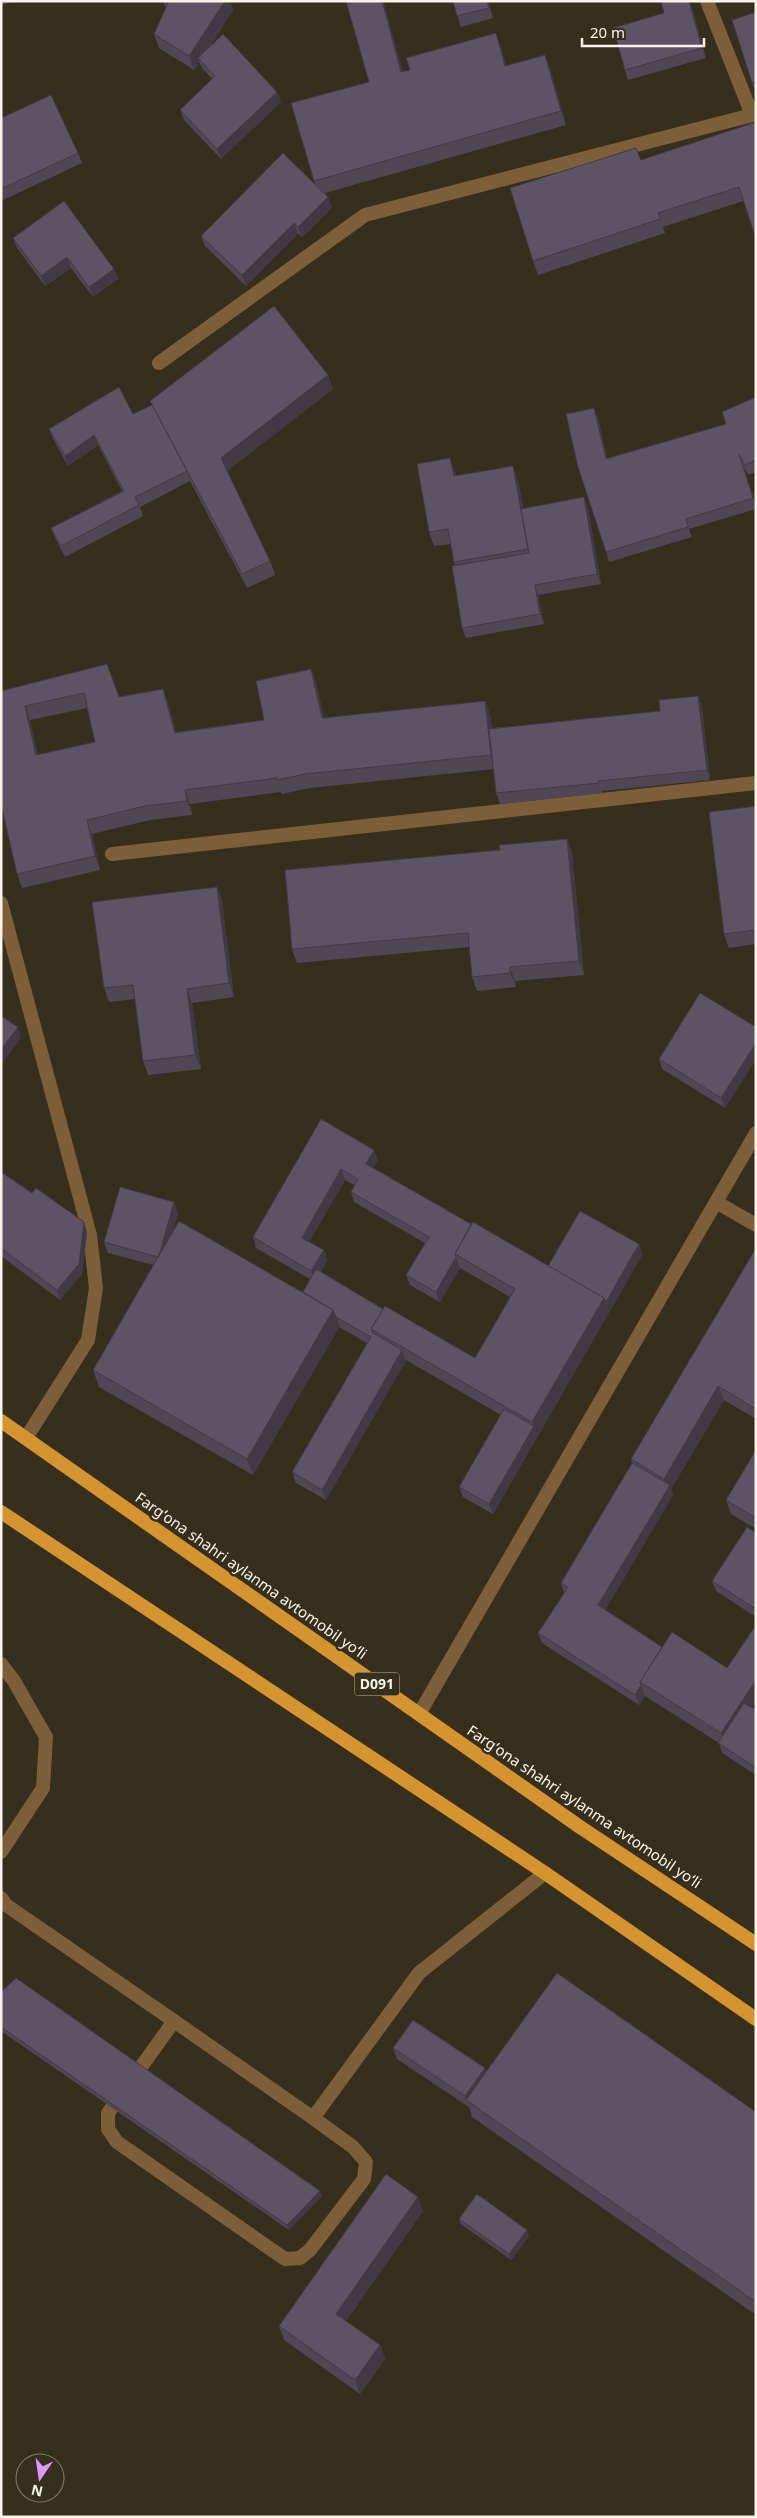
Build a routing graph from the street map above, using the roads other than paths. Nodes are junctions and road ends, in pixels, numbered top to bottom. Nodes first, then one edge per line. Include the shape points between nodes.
1 (706, 1) edge
2 (754, 115) edge
3 (159, 363) dead end
4 (756, 783) edge
5 (112, 854) dead end
6 (1, 903) edge
7 (756, 1133) edge
8 (716, 1202) junction
9 (756, 1225) edge
10 (1, 1421) edge
11 (26, 1438) junction
12 (1, 1512) edge
13 (1, 1664) edge
14 (419, 1714) junction
15 (1, 1852) edge
16 (545, 1873) junction
17 (1, 1898) edge
18 (756, 1944) edge
19 (756, 2019) edge
20 (174, 2020) junction
21 (313, 2118) junction

1 - 2 street
2 - 3 street via 365,215
4 - 5 street
6 - 11 street via 90,1235 96,1288 88,1340
7 - 8 street
8 - 9 street
8 - 14 street
10 - 11 highway, Fargʻona shahri aylanma avtomobil yoʻli / D091
11 - 14 highway, Fargʻona shahri aylanma avtomobil yoʻli / D091
12 - 16 highway
13 - 15 street via 14,1680 46,1737 43,1788
14 - 18 highway, Fargʻona shahri aylanma avtomobil yoʻli / D091 via 580,1827
16 - 19 highway
16 - 21 street via 419,1973
17 - 20 street
20 - 21 street
20 - 21 street via 108,2113 108,2129 118,2142 285,2258 300,2258 310,2250 364,2179 366,2162 353,2147

